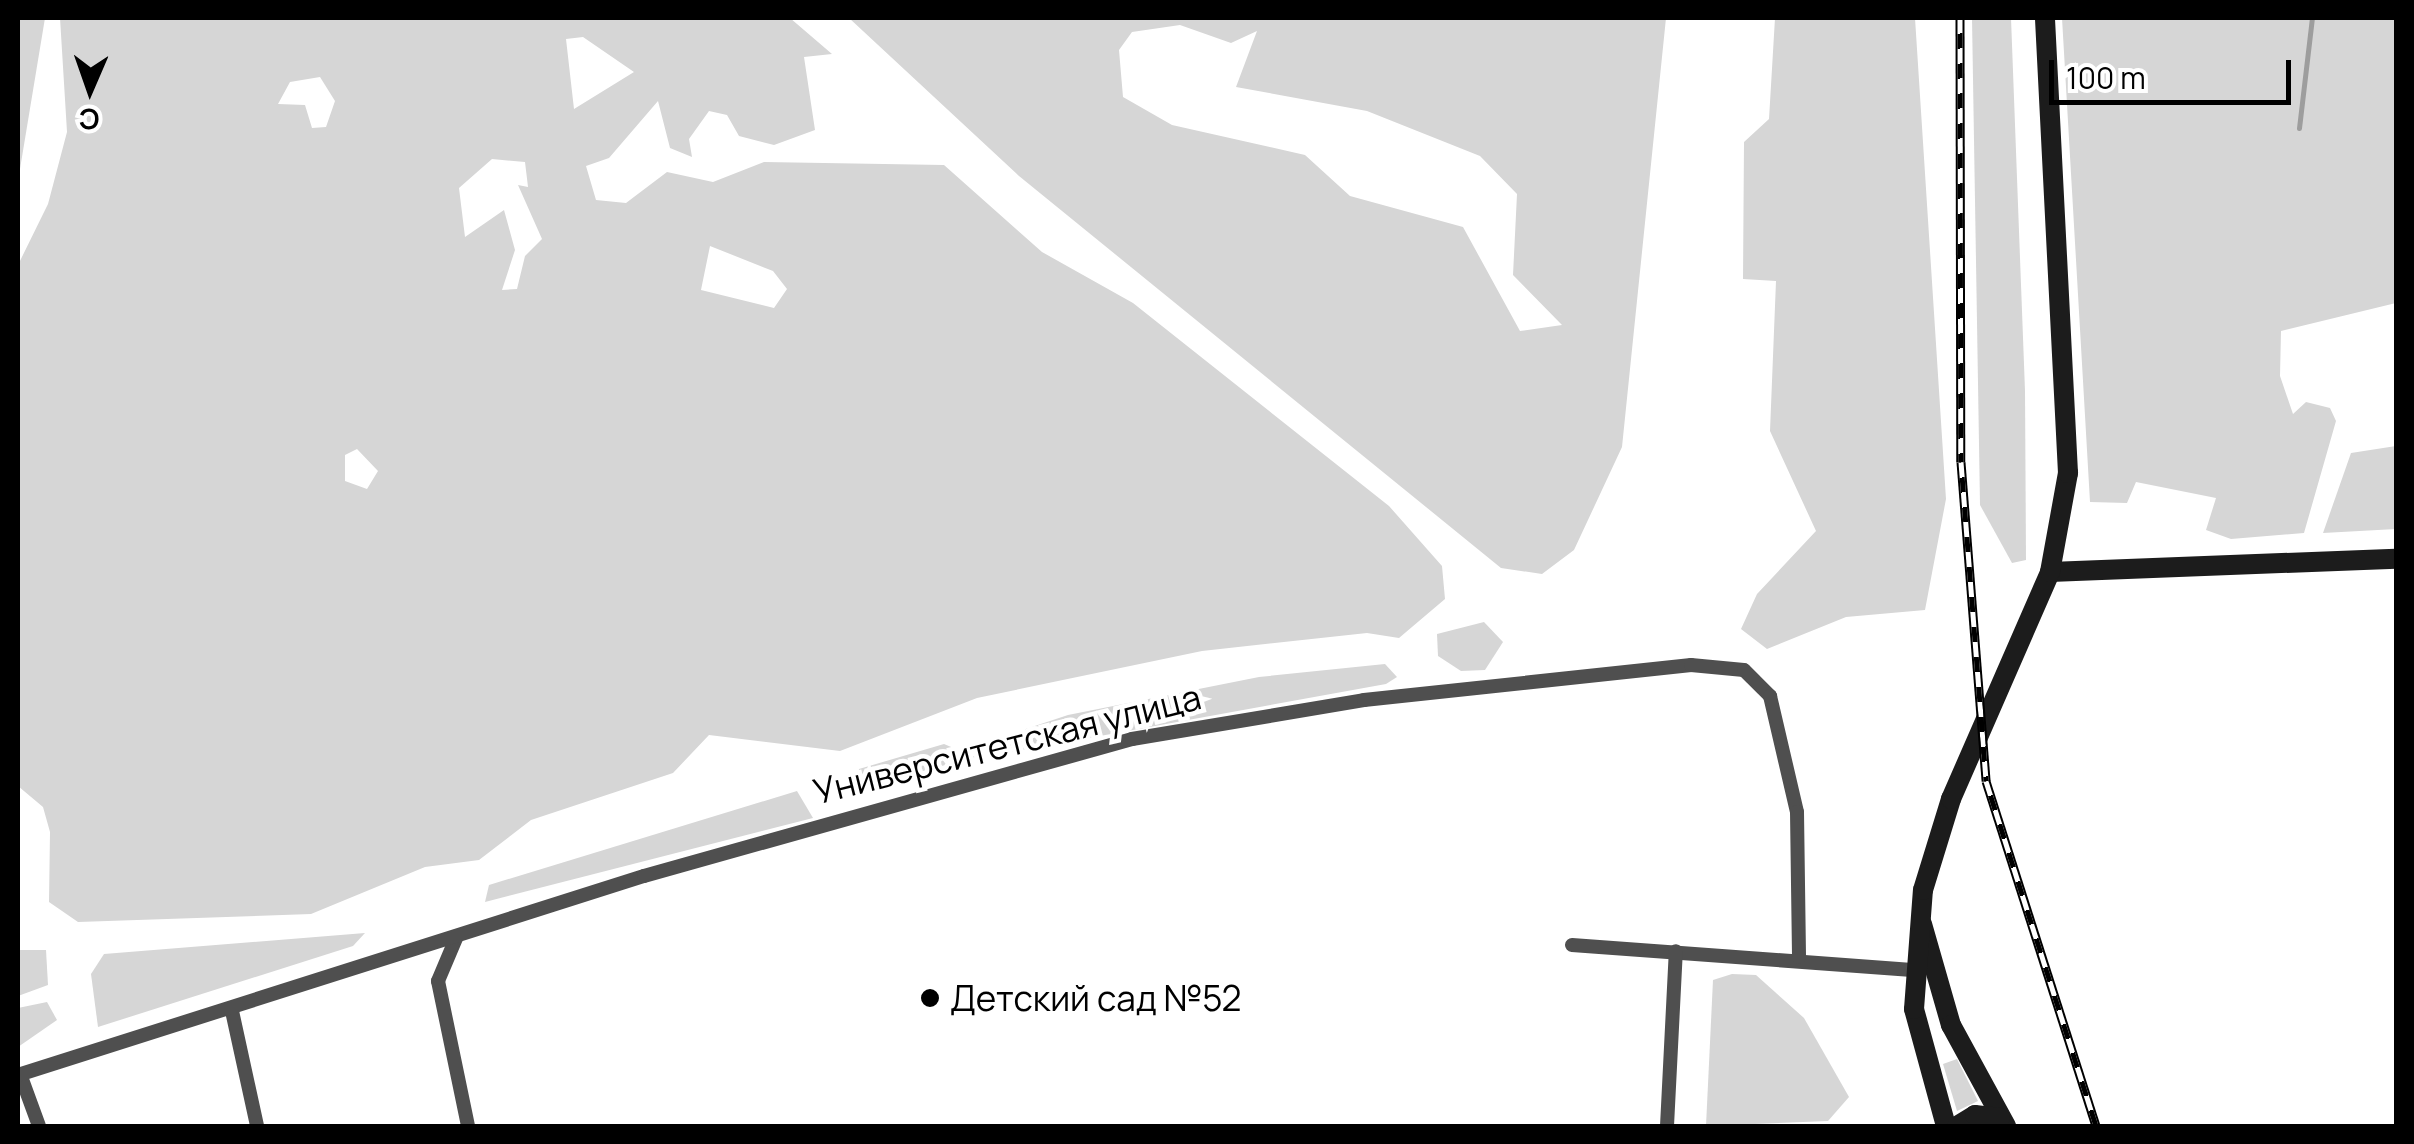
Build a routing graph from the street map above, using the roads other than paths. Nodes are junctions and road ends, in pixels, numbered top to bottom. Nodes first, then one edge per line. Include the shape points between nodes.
1 (2045, 18) edge
2 (2396, 560) edge
3 (2050, 572) junction
4 (1921, 917) junction
5 (456, 936) junction
6 (1572, 945) dead end
7 (1676, 951) junction
8 (1799, 957) junction
9 (1912, 970) junction
10 (232, 1012) junction
11 (19, 1074) edge
12 (2003, 1122) edge
13 (39, 1126) edge
14 (257, 1126) edge
15 (468, 1126) edge
16 (1667, 1126) edge
17 (1946, 1126) edge
18 (1957, 1126) edge

1 - 3 main road via 2068,473
2 - 3 main road
3 - 4 main road via 1951,799
4 - 9 main road
4 - 12 main road via 1952,1025
5 - 8 street, Университетская улица via 1132,739 1364,700 1691,665 1744,670 1770,696 1797,812
5 - 10 street, Университетская улица
5 - 15 street via 438,981
6 - 7 street
7 - 8 street
7 - 16 street
8 - 9 street
9 - 17 main road
10 - 11 street, Университетская улица
10 - 14 street
11 - 13 street
12 - 18 main road via 1975,1115

